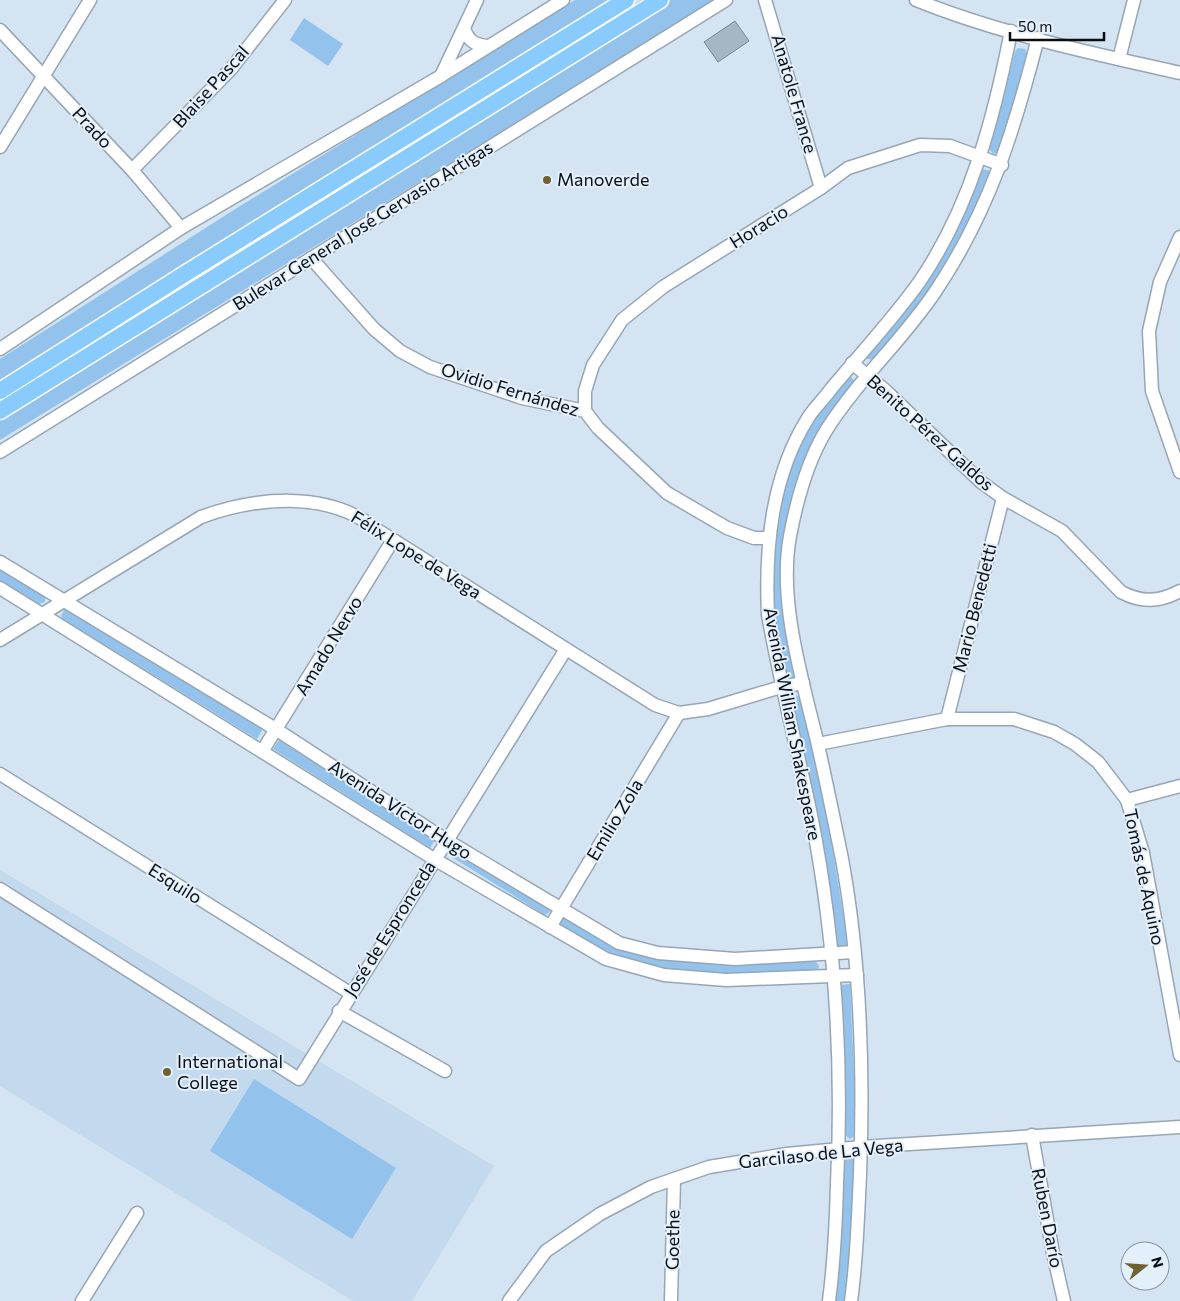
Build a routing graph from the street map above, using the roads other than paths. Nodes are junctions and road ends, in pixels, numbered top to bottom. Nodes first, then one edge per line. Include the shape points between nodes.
1 (90, 0) edge
2 (285, 0) edge
3 (477, 0) edge
4 (563, 0) edge
5 (626, 0) edge
6 (660, 0) edge
7 (726, 0) edge
8 (765, 0) edge
9 (916, 0) edge
10 (1134, 0) edge
11 (464, 28) junction
12 (0, 30) edge
13 (1011, 30) junction
14 (1038, 38) junction
15 (488, 46) junction
16 (1118, 59) junction
17 (1180, 73) edge
18 (43, 76) junction
19 (441, 76) junction
20 (0, 147) edge
21 (981, 157) junction
22 (1002, 164) junction
23 (132, 170) junction
24 (821, 188) junction
25 (181, 228) junction
26 (1180, 237) edge
27 (311, 258) junction
28 (0, 349) edge
29 (852, 363) junction
30 (868, 376) junction
31 (0, 391) edge
32 (0, 411) edge
33 (585, 411) junction
34 (0, 452) edge
35 (1180, 472) edge
36 (1003, 498) junction
37 (768, 538) junction
38 (393, 540) junction
39 (0, 562) edge
40 (0, 588) edge
41 (1180, 591) edge
42 (64, 602) junction
43 (43, 613) junction
44 (0, 640) edge
45 (566, 649) junction
46 (803, 683) junction
47 (781, 687) junction
48 (679, 713) junction
49 (947, 719) junction
50 (277, 730) junction
51 (818, 744) junction
52 (263, 750) junction
53 (0, 774) edge
54 (1180, 786) edge
55 (1127, 800) junction
56 (446, 840) junction
57 (434, 858) junction
58 (0, 889) edge
59 (561, 909) junction
60 (550, 927) junction
61 (831, 952) junction
62 (854, 952) junction
63 (857, 975) junction
64 (833, 976) junction
65 (350, 993) junction
66 (339, 1011) junction
67 (1180, 1055) edge
68 (445, 1071) dead end
69 (1180, 1127) edge
70 (1032, 1135) junction
71 (861, 1147) junction
72 (839, 1150) junction
73 (674, 1179) junction
74 (137, 1213) dead end
75 (82, 1301) edge
76 (509, 1301) edge
77 (671, 1301) edge
78 (829, 1301) edge
79 (851, 1301) edge
80 (1064, 1301) edge

1 - 18 street
2 - 23 street, Blaise Pascal via 231,69
3 - 11 street
4 - 15 street
5 - 31 main road
6 - 32 main road, Bulevar General José Gervasio Artigas
7 - 27 street, Bulevar General José Gervasio Artigas
8 - 24 street, Anatole France
9 - 13 street via 944,12
10 - 16 street
11 - 15 street via 476,45
11 - 19 street
12 - 18 street, Prado
13 - 14 street
13 - 21 street, Avenida William Shakespeare via 998,98
14 - 16 street
14 - 22 street, Avenida William Shakespeare
15 - 19 street
16 - 17 street
18 - 20 street
18 - 23 street, Prado
19 - 25 street
21 - 22 street, Horacio
21 - 24 street, Horacio via 950,146 920,145 848,168
21 - 29 street, Avenida William Shakespeare via 951,225 920,281
22 - 30 street, Avenida William Shakespeare via 970,233 937,290 902,338
23 - 25 street, Prado
24 - 33 street, Horacio via 663,287 622,320 593,365 585,391
25 - 28 street
26 - 35 street via 1160,282 1149,331 1152,391
27 - 33 street, Ovidio Fernández via 374,329 400,351 430,366 522,398
27 - 34 street, Bulevar General José Gervasio Artigas
29 - 30 street, Benito Pérez Galdos
29 - 37 street, Avenida William Shakespeare via 808,418 796,441 776,496
30 - 36 street, Benito Pérez Galdos via 981,482
30 - 46 street, Avenida William Shakespeare via 828,427 816,450 805,474 789,539 786,577
33 - 37 street, Ovidio Fernández via 610,440 667,493 727,528 754,538
36 - 41 street, Benito Pérez Galdos via 1062,531 1121,592 1132,598 1152,601
36 - 49 street, Mario Benedetti
37 - 47 street, Avenida William Shakespeare via 768,615
38 - 42 street, Félix Lope de Vega via 362,518 327,506 279,500 233,506 201,517
38 - 45 street, Félix Lope de Vega
38 - 50 street, Amado Nervo
39 - 42 street, Avenida Víctor Hugo
40 - 43 street, Avenida Víctor Hugo
42 - 43 street, Félix Lope de Vega
42 - 50 street, Avenida Víctor Hugo
43 - 44 street, Félix Lope de Vega
43 - 52 street, Avenida Víctor Hugo
45 - 48 street, Félix Lope de Vega via 655,705
45 - 56 street, José de Espronceda
46 - 47 street, Félix Lope de Vega
46 - 51 street, Avenida William Shakespeare
47 - 48 street, Félix Lope de Vega via 708,709
47 - 61 street, Avenida William Shakespeare via 811,814
48 - 59 street, Emilio Zola
49 - 51 street, Tomás de Aquino
49 - 55 street, Tomás de Aquino via 1014,718 1054,732 1098,762
50 - 52 street, Amado Nervo
50 - 56 street, Avenida Víctor Hugo
51 - 62 street, Avenida William Shakespeare via 842,864
52 - 57 street, Avenida Víctor Hugo
53 - 65 street, Esquilo
54 - 55 street
55 - 67 street, Tomás de Aquino via 1143,853
56 - 57 street, José de Espronceda
56 - 59 street, Avenida Víctor Hugo
57 - 60 street, Avenida Víctor Hugo
57 - 65 street, José de Espronceda
58 - 66 street, José de Espronceda via 298,1079
59 - 60 street, Emilio Zola
59 - 61 street, Avenida Víctor Hugo via 619,943 658,953 735,959
60 - 64 street, Avenida Víctor Hugo via 606,958 664,975 726,980
61 - 62 street, Avenida Víctor Hugo
61 - 64 street, Avenida William Shakespeare
62 - 63 street, Avenida William Shakespeare
63 - 64 street, Avenida Víctor Hugo
63 - 71 street, Avenida William Shakespeare
64 - 72 street, Avenida William Shakespeare via 838,1043
65 - 66 street, José de Espronceda
66 - 68 street
69 - 70 street, Garcilaso de La Vega
70 - 71 street, Garcilaso de La Vega
70 - 80 street, Ruben Darío
71 - 72 street, Garcilaso de La Vega
71 - 79 street, Avenida William Shakespeare via 856,1264
72 - 73 street, Garcilaso de La Vega via 787,1154 710,1167
72 - 78 street, Avenida William Shakespeare via 834,1264
73 - 76 street, Garcilaso de La Vega via 651,1186 600,1214 546,1251
73 - 77 street, Goethe
74 - 75 street

